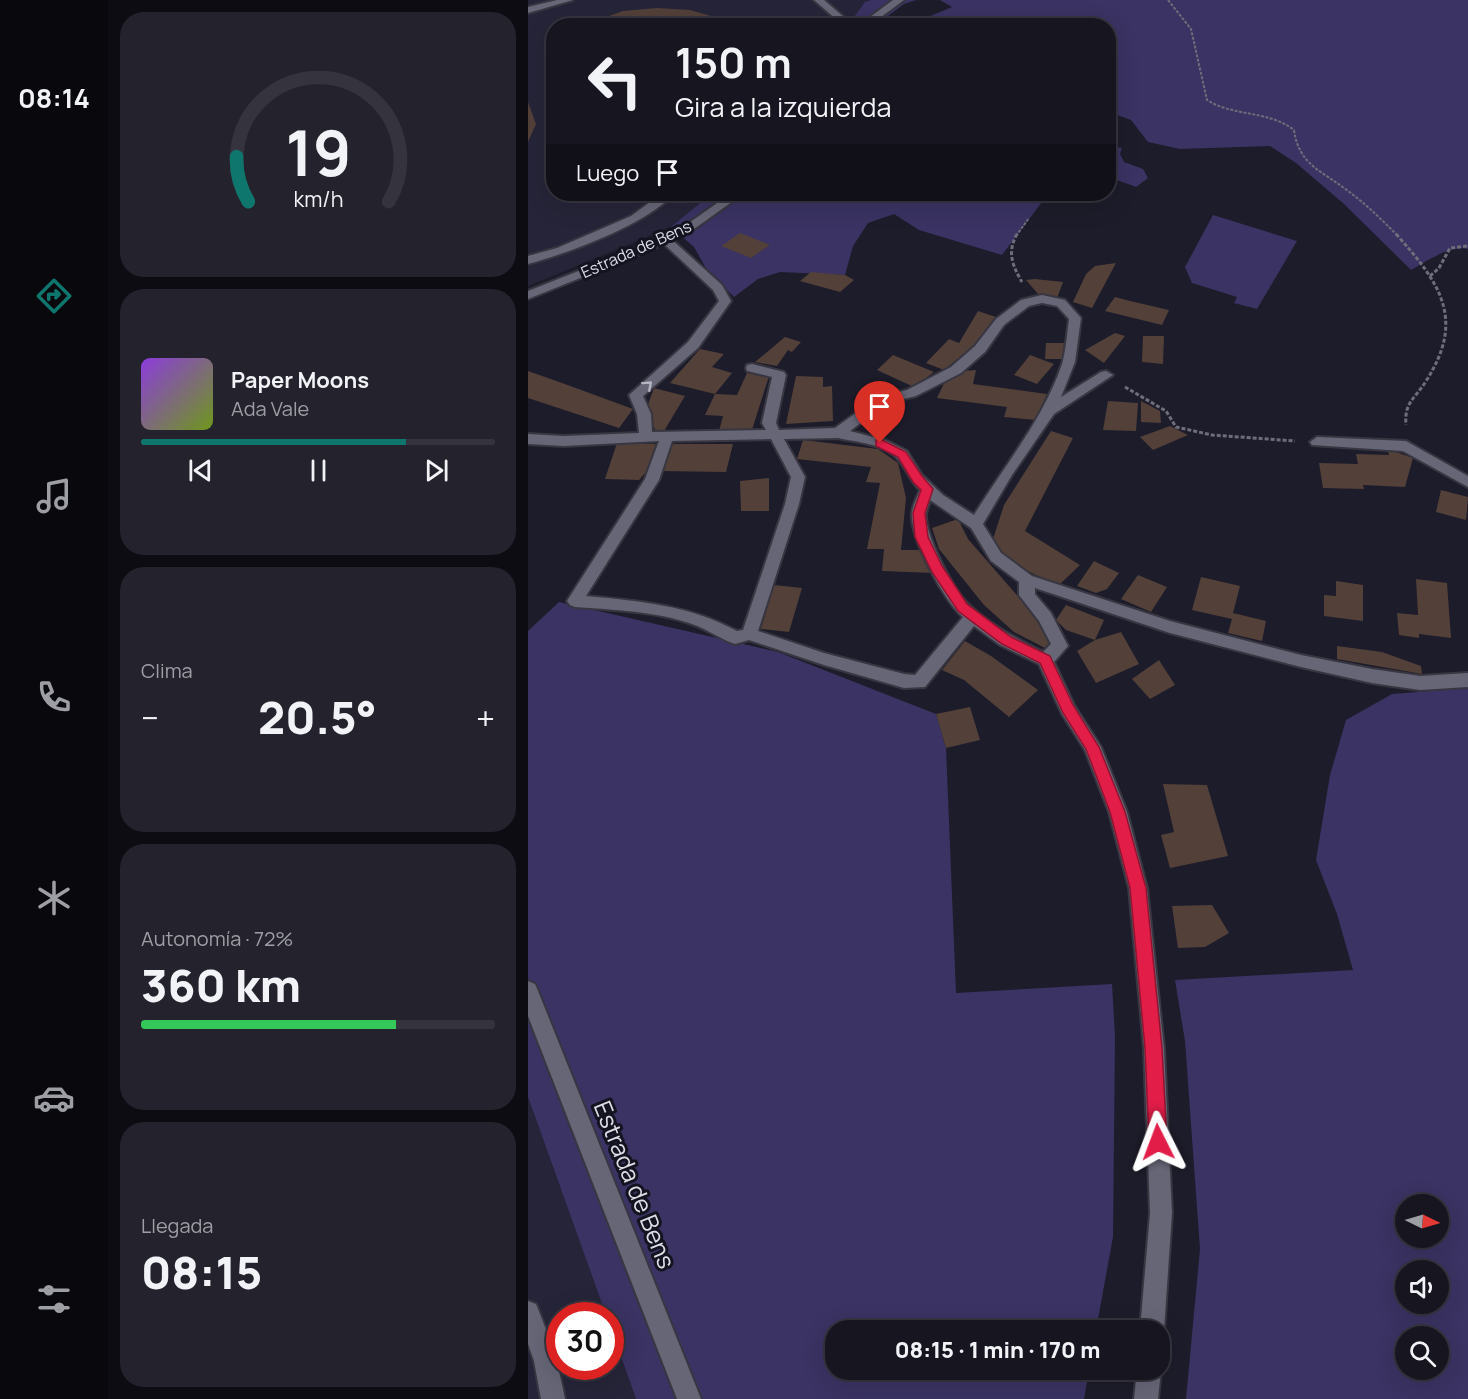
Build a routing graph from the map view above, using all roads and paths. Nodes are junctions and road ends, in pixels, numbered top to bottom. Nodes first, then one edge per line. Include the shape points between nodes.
1 (568, 0) edge
2 (819, 0) edge
3 (899, 0) edge
4 (1168, 0) edge
5 (528, 10) edge
6 (840, 18) edge
7 (873, 18) edge
8 (659, 201) edge
9 (727, 201) edge
10 (1029, 218) dead end
11 (666, 240) junction
12 (1468, 246) edge
13 (528, 260) edge
14 (1430, 276) junction
15 (528, 295) edge
16 (1033, 301) junction
17 (752, 368) dead end
18 (1106, 375) joint
19 (1049, 411) junction
20 (838, 433) junction
21 (776, 435) junction
22 (667, 436) junction
23 (646, 437) junction
24 (528, 439) edge
25 (1317, 442) joint
26 (1406, 446) junction
27 (1468, 482) edge
28 (927, 489) junction
29 (976, 525) junction
30 (1027, 580) junction
31 (973, 616) junction
32 (748, 634) junction
33 (1045, 660) junction
34 (1468, 680) edge
35 (528, 991) edge
36 (528, 1312) edge
37 (1153, 1320) edge
38 (1148, 1380) edge
39 (553, 1399) edge
40 (689, 1399) edge
41 (1146, 1399) edge

1 - 5 street
2 - 6 street
3 - 7 street
4 - 14 path via 1191,29 1207,100 1227,110 1287,122 1305,160 1378,217
8 - 13 street via 636,218
9 - 11 street, Estrada de Bens
10 - 16 path via 1009,251 1013,269
11 - 15 street, Estrada de Bens
23 -> 11 street via 644,414 636,395 693,345 725,301 718,288
12 - 14 path via 1450,248
14 - 26 path via 1443,302 1448,329 1424,386 1405,410
16 - 19 street via 1061,303 1075,318 1069,362
16 - 20 street via 1024,303 1000,322 980,349 956,370 911,393 883,400
17 - 21 street via 779,375 769,423
18 - 19 street
18 - 25 path via 1166,411 1176,427 1212,435
19 - 29 street
20 - 21 street
20 - 28 street via 880,443 902,454
21 - 22 street
21 - 32 street via 798,477
22 - 23 street
22 - 32 street via 652,480 575,601 671,610 715,625 735,638
23 - 24 street
25 - 26 street
26 - 27 street
28 - 29 street
28 - 31 street via 919,513 922,537 936,568 962,608
29 - 30 street via 996,558
30 - 33 street via 1027,595 1060,646
30 - 34 street via 1170,627 1301,661 1420,683
31 - 32 street via 919,682 824,659
31 - 33 street via 1006,641
33 - 37 street via 1068,709 1092,747 1118,812 1138,888 1154,1048 1161,1213
35 - 40 street, Estrada de Bens
36 - 39 street via 546,1361
38 - 41 street

